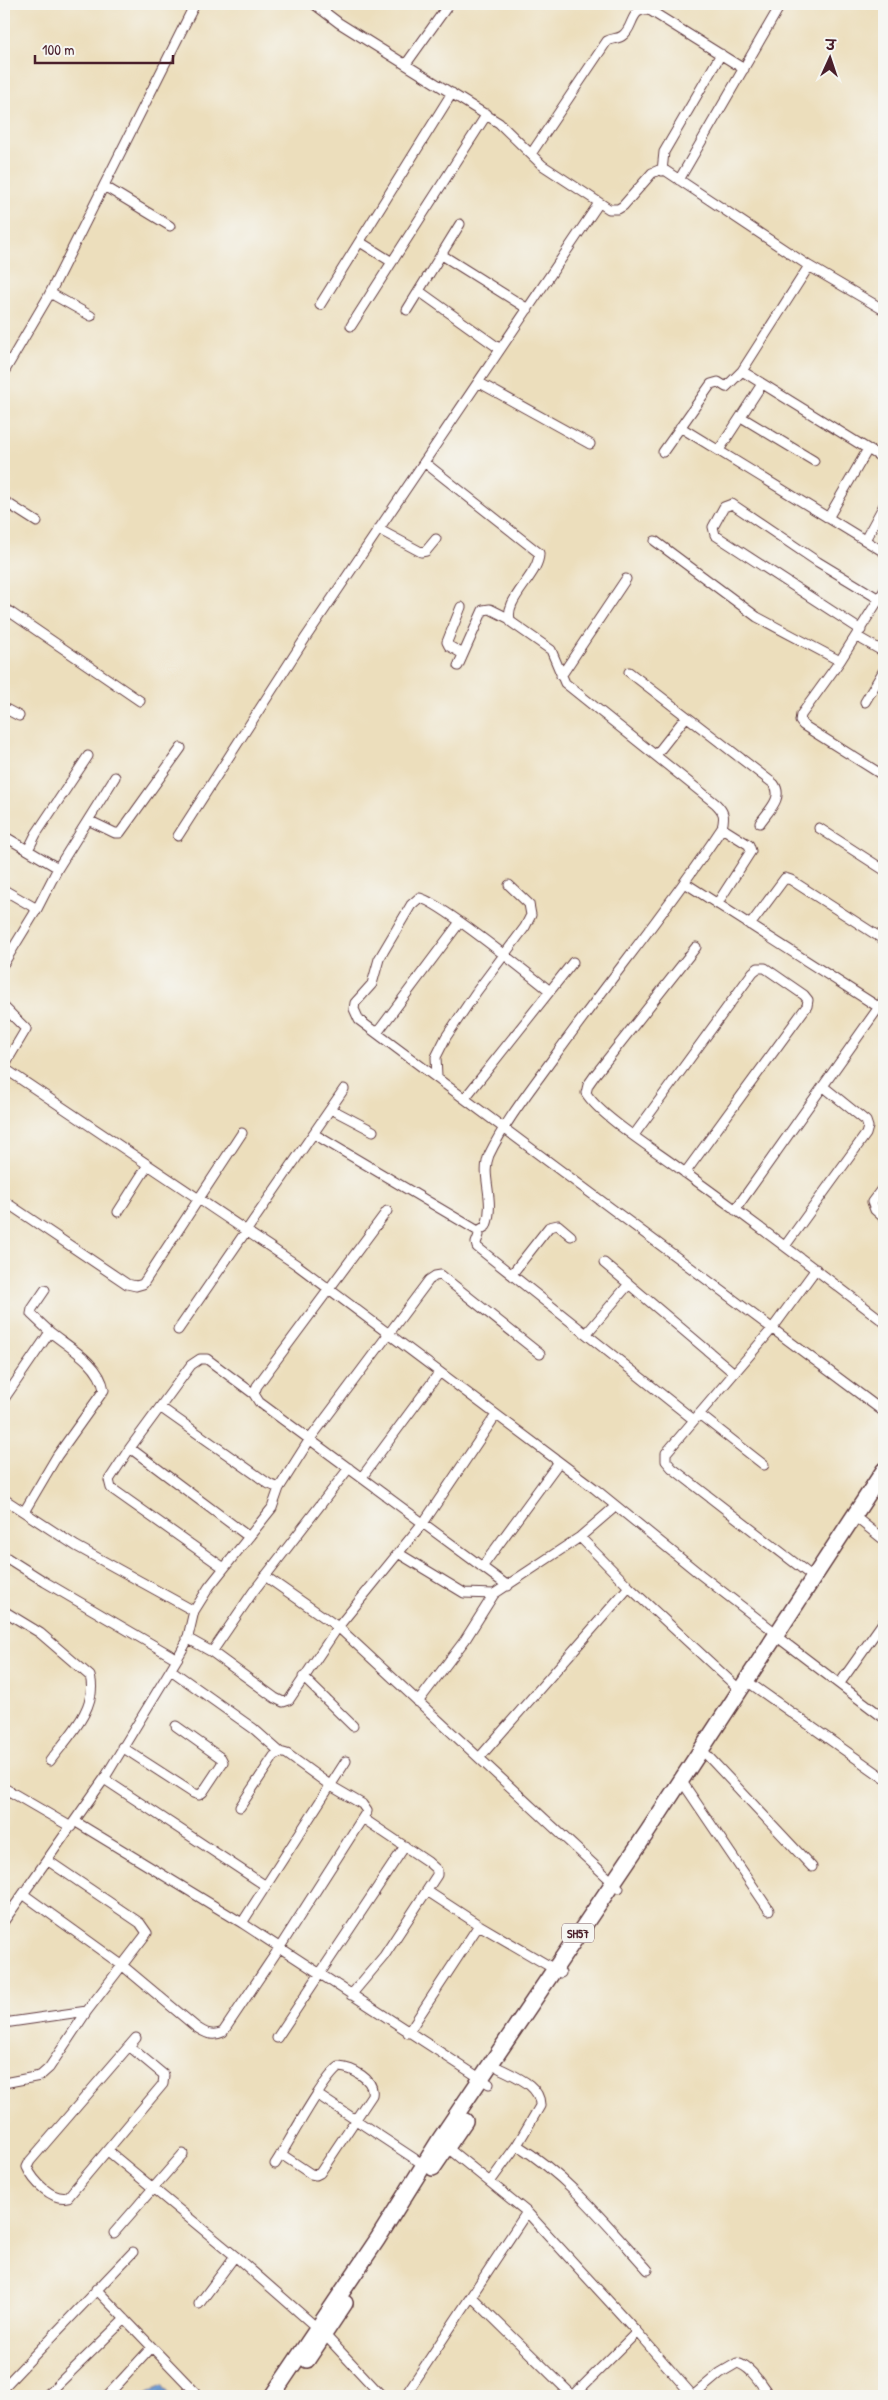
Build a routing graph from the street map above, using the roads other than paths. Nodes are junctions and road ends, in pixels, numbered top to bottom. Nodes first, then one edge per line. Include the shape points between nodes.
1 (195, 4) edge
2 (314, 4) edge
3 (449, 4) edge
4 (781, 4) edge
5 (721, 54) junction
6 (406, 64) junction
7 (744, 69) junction
8 (452, 93) junction
9 (487, 114) junction
10 (531, 154) junction
11 (662, 171) junction
12 (680, 180) junction
13 (104, 186) junction
14 (599, 203) junction
15 (460, 224) dead end
16 (170, 226) dead end
17 (360, 242) junction
18 (442, 255) junction
19 (392, 262) junction
20 (809, 266) junction
21 (419, 291) junction
22 (50, 292) junction
23 (320, 305) dead end
24 (528, 309) junction
25 (407, 310) dead end
26 (884, 310) edge
27 (91, 316) dead end
28 (351, 326) dead end
29 (500, 350) junction
30 (742, 371) junction
31 (4, 372) edge
32 (478, 382) junction
33 (762, 384) junction
34 (741, 417) junction
35 (680, 427) junction
36 (590, 444) dead end
37 (868, 449) junction
38 (719, 450) junction
39 (663, 452) dead end
40 (884, 460) edge
41 (814, 461) dead end
42 (424, 462) junction
43 (4, 501) edge
44 (884, 505) edge
45 (828, 518) junction
46 (37, 522) dead end
47 (378, 529) junction
48 (436, 539) dead end
49 (865, 540) junction
50 (654, 541) dead end
51 (884, 552) edge
52 (626, 579) dead end
53 (883, 597) edge
54 (460, 607) dead end
55 (4, 608) edge
56 (510, 619) junction
57 (858, 633) junction
58 (884, 652) edge
59 (463, 654) junction
60 (840, 661) junction
61 (458, 666) dead end
62 (884, 670) edge
63 (629, 672) dead end
64 (561, 676) junction
65 (140, 701) dead end
66 (865, 702) dead end
67 (4, 708) edge
68 (19, 716) dead end
69 (686, 717) junction
70 (181, 748) dead end
71 (88, 756) dead end
72 (656, 756) junction
73 (884, 776) edge
74 (115, 778) dead end
75 (88, 820) junction
76 (760, 823) dead end
77 (722, 828) junction
78 (819, 828) dead end
79 (4, 836) edge
80 (178, 836) dead end
81 (28, 850) junction
82 (58, 868) junction
83 (884, 870) edge
84 (685, 883) junction
85 (509, 885) dead end
86 (4, 890) edge
87 (717, 904) junction
88 (37, 909) junction
89 (460, 922) junction
90 (750, 925) junction
91 (884, 940) edge
92 (4, 946) edge
93 (696, 947) dead end
94 (12, 951) junction
95 (504, 955) junction
96 (574, 962) dead end
97 (4, 963) edge
98 (550, 991) junction
99 (882, 1006) edge
100 (4, 1007) edge
101 (377, 1033) junction
102 (4, 1067) edge
103 (436, 1077) junction
104 (824, 1087) junction
105 (344, 1089) dead end
106 (465, 1098) junction
107 (331, 1109) junction
108 (504, 1127) junction
109 (373, 1131) dead end
110 (242, 1133) dead end
111 (314, 1134) junction
112 (634, 1135) junction
113 (148, 1165) junction
114 (685, 1173) junction
115 (884, 1186) edge
116 (199, 1199) junction
117 (4, 1201) edge
118 (735, 1210) junction
119 (387, 1211) dead end
120 (118, 1212) dead end
121 (884, 1218) edge
122 (246, 1231) junction
123 (478, 1231) junction
124 (571, 1236) dead end
125 (785, 1246) junction
126 (604, 1263) dead end
127 (816, 1269) junction
128 (512, 1274) junction
129 (629, 1284) junction
130 (329, 1289) junction
131 (45, 1290) dead end
132 (884, 1322) edge
133 (772, 1329) junction
134 (178, 1330) dead end
135 (50, 1332) junction
136 (587, 1333) junction
137 (389, 1334) junction
138 (540, 1354) dead end
139 (439, 1373) junction
140 (734, 1373) junction
141 (254, 1394) junction
142 (4, 1399) edge
143 (160, 1407) junction
144 (884, 1412) edge
145 (496, 1415) junction
146 (696, 1417) junction
147 (310, 1439) junction
148 (130, 1448) junction
149 (559, 1462) junction
150 (764, 1466) dead end
151 (350, 1468) junction
152 (884, 1470) edge
153 (362, 1477) junction
154 (879, 1486) edge
155 (279, 1488) junction
156 (4, 1499) edge
157 (616, 1506) junction
158 (24, 1512) junction
159 (856, 1518) junction
160 (423, 1523) junction
161 (249, 1537) junction
162 (580, 1537) junction
163 (884, 1540) edge
164 (398, 1553) junction
165 (4, 1556) edge
166 (482, 1567) junction
167 (224, 1568) junction
168 (265, 1576) junction
169 (813, 1577) junction
170 (508, 1586) junction
171 (629, 1587) junction
172 (494, 1594) junction
173 (4, 1611) edge
174 (194, 1612) junction
175 (884, 1621) edge
176 (338, 1627) junction
177 (778, 1636) junction
178 (188, 1638) junction
179 (212, 1652) junction
180 (177, 1659) junction
181 (171, 1670) junction
182 (303, 1677) junction
183 (840, 1683) junction
184 (746, 1687) junction
185 (418, 1702) junction
186 (884, 1718) edge
187 (176, 1726) dead end
188 (353, 1726) dead end
189 (122, 1747) junction
190 (280, 1752) junction
191 (706, 1754) junction
192 (479, 1758) junction
193 (346, 1761) dead end
194 (50, 1762) dead end
195 (884, 1778) edge
196 (104, 1779) junction
197 (330, 1786) junction
198 (685, 1786) junction
199 (4, 1788) edge
200 (240, 1807) dead end
201 (364, 1819) junction
202 (73, 1825) junction
203 (406, 1846) junction
204 (47, 1860) junction
205 (812, 1867) dead end
206 (615, 1885) junction
207 (266, 1886) junction
208 (427, 1891) junction
209 (22, 1894) junction
210 (769, 1910) dead end
211 (4, 1921) edge
212 (242, 1923) junction
213 (479, 1925) junction
214 (280, 1947) junction
215 (123, 1966) junction
216 (558, 1971) junction
217 (319, 1973) junction
218 (351, 1995) junction
219 (87, 2011) junction
220 (4, 2023) edge
221 (408, 2033) junction
222 (136, 2038) dead end
223 (277, 2038) dead end
224 (130, 2046) junction
225 (499, 2068) junction
226 (485, 2081) junction
227 (4, 2083) edge
228 (318, 2095) junction
229 (356, 2119) junction
230 (443, 2144) junction
231 (517, 2145) junction
232 (108, 2151) junction
233 (183, 2154) dead end
234 (281, 2154) junction
235 (275, 2164) dead end
236 (424, 2164) junction
237 (490, 2182) junction
238 (153, 2190) junction
239 (527, 2212) junction
240 (114, 2233) dead end
241 (134, 2252) dead end
242 (235, 2256) junction
243 (648, 2270) dead end
244 (96, 2289) junction
245 (472, 2298) junction
246 (199, 2304) dead end
247 (125, 2319) junction
248 (321, 2332) junction
249 (637, 2332) junction
250 (152, 2347) junction
251 (4, 2387) edge
252 (47, 2396) edge
253 (107, 2396) edge
254 (199, 2396) edge
255 (272, 2396) edge
256 (282, 2396) edge
257 (382, 2396) edge
258 (405, 2396) edge
259 (693, 2396) edge
260 (770, 2396) edge

1 - 13 street
2 - 6 street
3 - 6 street
4 - 7 street
5 - 7 street
5 - 10 street via 651,11 638,11 624,35 607,41
5 - 11 street via 664,152
6 - 8 street
7 - 12 street
8 - 9 street
8 - 17 street
9 - 10 street
9 - 19 street
10 - 14 street via 556,176
11 - 12 street
11 - 14 street via 652,173 618,210
12 - 20 street
13 - 16 street
13 - 22 street
14 - 24 street
15 - 18 street
17 - 19 street
17 - 23 street
18 - 21 street
18 - 24 street
19 - 28 street
20 - 26 street
20 - 30 street
21 - 25 street
21 - 29 street
22 - 27 street
22 - 31 street
24 - 29 street
29 - 32 street
30 - 33 street
30 - 35 street via 729,386 718,382 711,384
32 - 36 street
32 - 42 street
33 - 34 street
33 - 37 street
34 - 38 street
34 - 41 street
35 - 38 street
35 - 39 street
37 - 40 street
37 - 45 street
38 - 45 street
42 - 47 street
42 - 56 street via 538,553 535,566 509,610
43 - 46 street
44 - 49 street
45 - 49 street
47 - 48 street via 421,552 426,551
47 - 80 street
49 - 51 street
50 - 60 street via 757,617
52 - 64 street
53 - 57 street
53 - 57 street via 818,562 732,504 724,507 713,527 715,535
54 - 59 street via 447,642
55 - 65 street
56 - 59 street via 490,609 483,610
56 - 64 street via 551,650
57 - 58 street
57 - 60 street
59 - 61 street
60 - 73 street via 800,721
62 - 66 street
63 - 69 street
64 - 72 street via 565,683
67 - 68 street
69 - 72 street
69 - 76 street via 778,789 778,797
70 - 75 street via 120,833
71 - 81 street
72 - 77 street via 723,812
74 - 75 street
75 - 82 street
77 - 84 street
77 - 87 street via 749,845 751,851
78 - 83 street
79 - 81 street
81 - 82 street
82 - 88 street
84 - 87 street
84 - 108 street via 605,984
85 - 95 street via 529,904 531,915
86 - 88 street
87 - 90 street
88 - 94 street
89 - 95 street
89 - 101 street
89 - 101 street via 428,900 415,900 379,959 372,984 354,1009 359,1020
90 - 91 street via 785,878
90 - 99 street
92 - 94 street
93 - 112 street via 588,1084 586,1093 591,1101
94 - 97 street
95 - 98 street
95 - 103 street via 476,990 446,1037 436,1057
96 - 98 street
98 - 106 street
99 - 104 street
100 - 102 street via 26,1029
101 - 103 street
102 - 113 street
103 - 106 street
104 - 118 street
104 - 125 street via 866,1121 868,1127
105 - 107 street
106 - 108 street
107 - 109 street
107 - 111 street
108 - 123 street via 486,1163 490,1208 486,1226
108 - 133 street
110 - 116 street
111 - 122 street
111 - 123 street
112 - 114 street
112 - 114 street via 753,972 765,968 804,994 807,1006
113 - 116 street
113 - 120 street
114 - 118 street
115 - 121 street via 872,1202
116 - 117 street via 143,1284 136,1286 127,1284
116 - 122 street
118 - 125 street
119 - 130 street
122 - 130 street
122 - 134 street
123 - 128 street via 477,1247
124 - 128 street via 558,1225 549,1227
125 - 127 street
126 - 129 street
127 - 132 street
127 - 133 street
128 - 136 street
129 - 136 street
129 - 140 street
130 - 137 street
130 - 141 street
131 - 135 street via 31,1314
133 - 140 street
133 - 144 street
135 - 142 street
135 - 158 street via 91,1366 103,1382 104,1390 57,1456
136 - 146 street
137 - 138 street via 429,1280 441,1275
137 - 139 street
137 - 147 street
139 - 145 street
139 - 153 street
140 - 146 street
141 - 143 street via 207,1359 200,1359 191,1365
141 - 147 street via 259,1402
143 - 148 street
143 - 155 street
145 - 149 street
145 - 160 street
146 - 150 street
146 - 169 street via 666,1453 666,1461
147 - 151 street
147 - 155 street
148 - 161 street
148 - 167 street via 112,1473 109,1480 111,1488
149 - 157 street
149 - 166 street
151 - 153 street
151 - 168 street
152 - 154 main road, SH57
153 - 160 street
154 - 159 main road, SH57
155 - 161 street via 272,1508
156 - 158 street
157 - 162 street
157 - 177 street
158 - 174 street via 76,1546
159 - 163 street
159 - 169 main road, SH57
159 - 177 main road, SH57
160 - 164 street
160 - 166 street
161 - 167 street
162 - 170 street
162 - 171 street
164 - 172 street via 458,1590 480,1595
164 - 176 street
165 - 180 street
166 - 170 street
167 - 174 street
168 - 176 street
168 - 179 street
169 - 177 main road, SH57
170 - 172 street
171 - 184 street
171 - 192 street
172 - 185 street via 465,1640
173 - 194 street via 40,1633 90,1676 93,1686 86,1709
174 - 178 street
175 - 183 street
176 - 182 street
176 - 185 street
177 - 183 street
177 - 184 main road, SH57
178 - 179 street
178 - 180 street
179 - 182 street via 283,1702 289,1700
180 - 181 street
181 - 189 street
181 - 190 street via 254,1729
182 - 188 street
183 - 186 street
184 - 191 main road, SH57
184 - 195 street
184 - 206 main road, SH57
185 - 192 street
187 - 189 street via 223,1762 204,1792 199,1794
189 - 196 street
190 - 197 street
190 - 200 street
191 - 198 main road, SH57
191 - 205 street
192 - 206 street
193 - 197 street
196 - 202 street
196 - 207 street
197 - 201 street via 365,1807
197 - 207 street
198 - 206 main road, SH57
198 - 210 street
199 - 202 street
201 - 203 street
201 - 214 street
202 - 204 street
202 - 212 street
203 - 208 street via 437,1870
203 - 217 street
204 - 209 street
204 - 215 street via 144,1927 146,1937
206 - 216 main road, SH57
207 - 212 street
208 - 213 street
208 - 218 street via 384,1956
209 - 211 street
209 - 215 street
212 - 214 street
213 - 216 street
213 - 221 street
214 - 215 street via 223,2032 216,2035 196,2028
214 - 217 street
215 - 219 street
216 - 225 main road, SH57
216 - 226 main road, SH57
217 - 218 street
217 - 223 street
218 - 221 street
219 - 220 street
219 - 227 street via 49,2068 40,2076
221 - 226 street
222 - 224 street
224 - 232 street via 165,2079
224 - 232 street via 27,2167 30,2174 61,2199 68,2197
225 - 226 main road, SH57
225 - 231 street via 533,2088 541,2100 536,2115
226 - 230 main road, SH57
228 - 229 street
228 - 229 street via 339,2067 346,2067 370,2082 372,2095
228 - 234 street
229 - 234 street via 316,2175
229 - 236 street
230 - 236 main road, SH57
230 - 237 street
230 - 248 main road, SH57
231 - 237 street
231 - 243 street via 560,2175
232 - 238 street
233 - 238 street
234 - 235 street
236 - 248 main road, SH57
237 - 239 street
238 - 240 street
238 - 242 street
239 - 245 street
239 - 249 street
241 - 244 street
242 - 246 street
242 - 248 street
244 - 247 street
244 - 251 street
245 - 249 street via 573,2396
245 - 258 street
247 - 250 street
247 - 252 street
248 - 255 main road, SH57
248 - 256 main road, SH57
248 - 257 street
249 - 259 street
250 - 253 street
250 - 254 street
259 - 260 street via 725,2369 736,2364 744,2365

